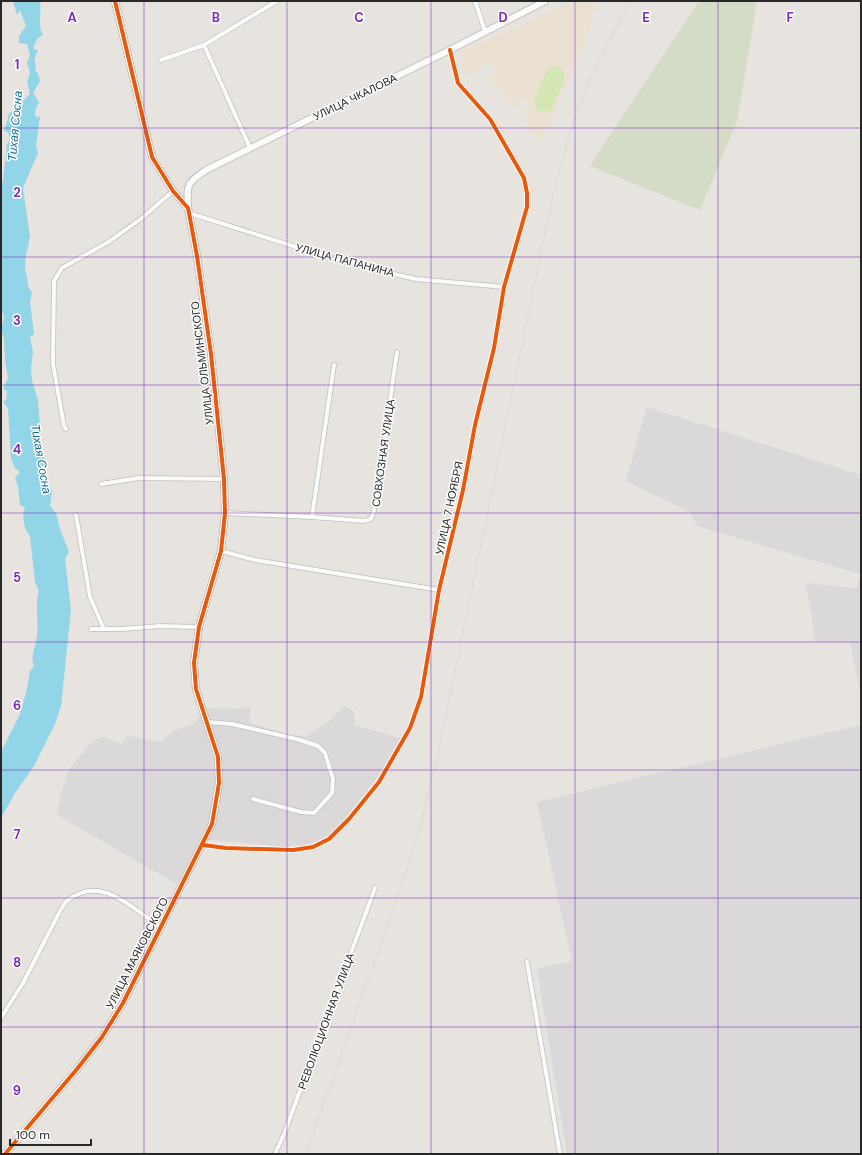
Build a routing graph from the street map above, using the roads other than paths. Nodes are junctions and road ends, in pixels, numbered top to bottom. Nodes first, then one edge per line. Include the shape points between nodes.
1 (115, 1) edge
2 (277, 1) edge
3 (475, 1) edge
4 (545, 1) edge
5 (485, 31) junction
6 (204, 45) junction
7 (450, 50) junction
8 (161, 60) dead end
9 (250, 148) junction
10 (173, 191) junction
11 (188, 210) junction
12 (504, 287) junction
13 (398, 352) dead end
14 (334, 365) dead end
15 (66, 429) dead end
16 (224, 479) junction
17 (102, 484) dead end
18 (225, 513) junction
19 (76, 515) dead end
20 (312, 517) junction
21 (222, 550) junction
22 (439, 590) junction
23 (199, 627) junction
24 (91, 629) dead end
25 (104, 629) junction
26 (207, 722) junction
27 (211, 733) joint
28 (253, 799) dead end
29 (203, 845) junction
30 (375, 888) dead end
31 (161, 927) junction
32 (527, 962) dead end
33 (1, 1018) edge
34 (5, 1154) edge
35 (275, 1154) edge
36 (560, 1154) edge

1 - 10 street via 152,157
2 - 6 street
3 - 5 street
4 - 5 street, УЛИЦА ЧКАЛОВА
5 - 7 street, УЛИЦА ЧКАЛОВА
6 - 8 street
6 - 9 street
7 - 9 street, УЛИЦА ЧКАЛОВА
7 - 12 street, УЛИЦА 7 НОЯБРЯ via 458,83 490,119 524,178 527,207
9 - 11 street, УЛИЦА ЧКАЛОВА via 192,180 187,188
10 - 11 street
10 - 15 street via 110,242 62,268 54,281 52,364
11 - 12 street, УЛИЦА ПАПАНИНА via 312,252 380,271 416,279
11 - 16 street, УЛИЦА ОЛЬМИНСКОГО via 211,354
12 - 22 street, УЛИЦА 7 НОЯБРЯ via 494,348
13 - 20 street, СОВХОЗНАЯ УЛИЦА via 371,519 364,521
14 - 20 street
16 - 17 street via 139,478
16 - 18 street, УЛИЦА ОЛЬМИНСКОГО
18 - 20 street, СОВХОЗНАЯ УЛИЦА
18 - 21 street, УЛИЦА ОЛЬМИНСКОГО
19 - 25 street via 90,597
21 - 22 street via 255,560
21 - 23 street, УЛИЦА ОЛЬМИНСКОГО
22 - 29 street, УЛИЦА 7 НОЯБРЯ via 421,697 410,728 379,782 349,819 329,840 313,847 259,849
23 - 25 street
23 - 26 street, УЛИЦА ОЛЬМИНСКОГО via 194,662 196,689
24 - 25 street
26 - 27 street, УЛИЦА ОЛЬМИНСКОГО
26 - 28 street via 232,724 300,740 318,746 325,753 333,779 332,793 314,813
27 - 29 street, УЛИЦА МАЯКОВСКОГО via 218,757 219,783 212,824
29 - 31 street, УЛИЦА МАЯКОВСКОГО
30 - 35 street, РЕВОЛЮЦИОННАЯ УЛИЦА
31 - 33 street via 115,896 93,891 75,895 67,900 60,911 23,983
31 - 34 street, УЛИЦА МАЯКОВСКОГО via 123,1003 102,1037
32 - 36 street

